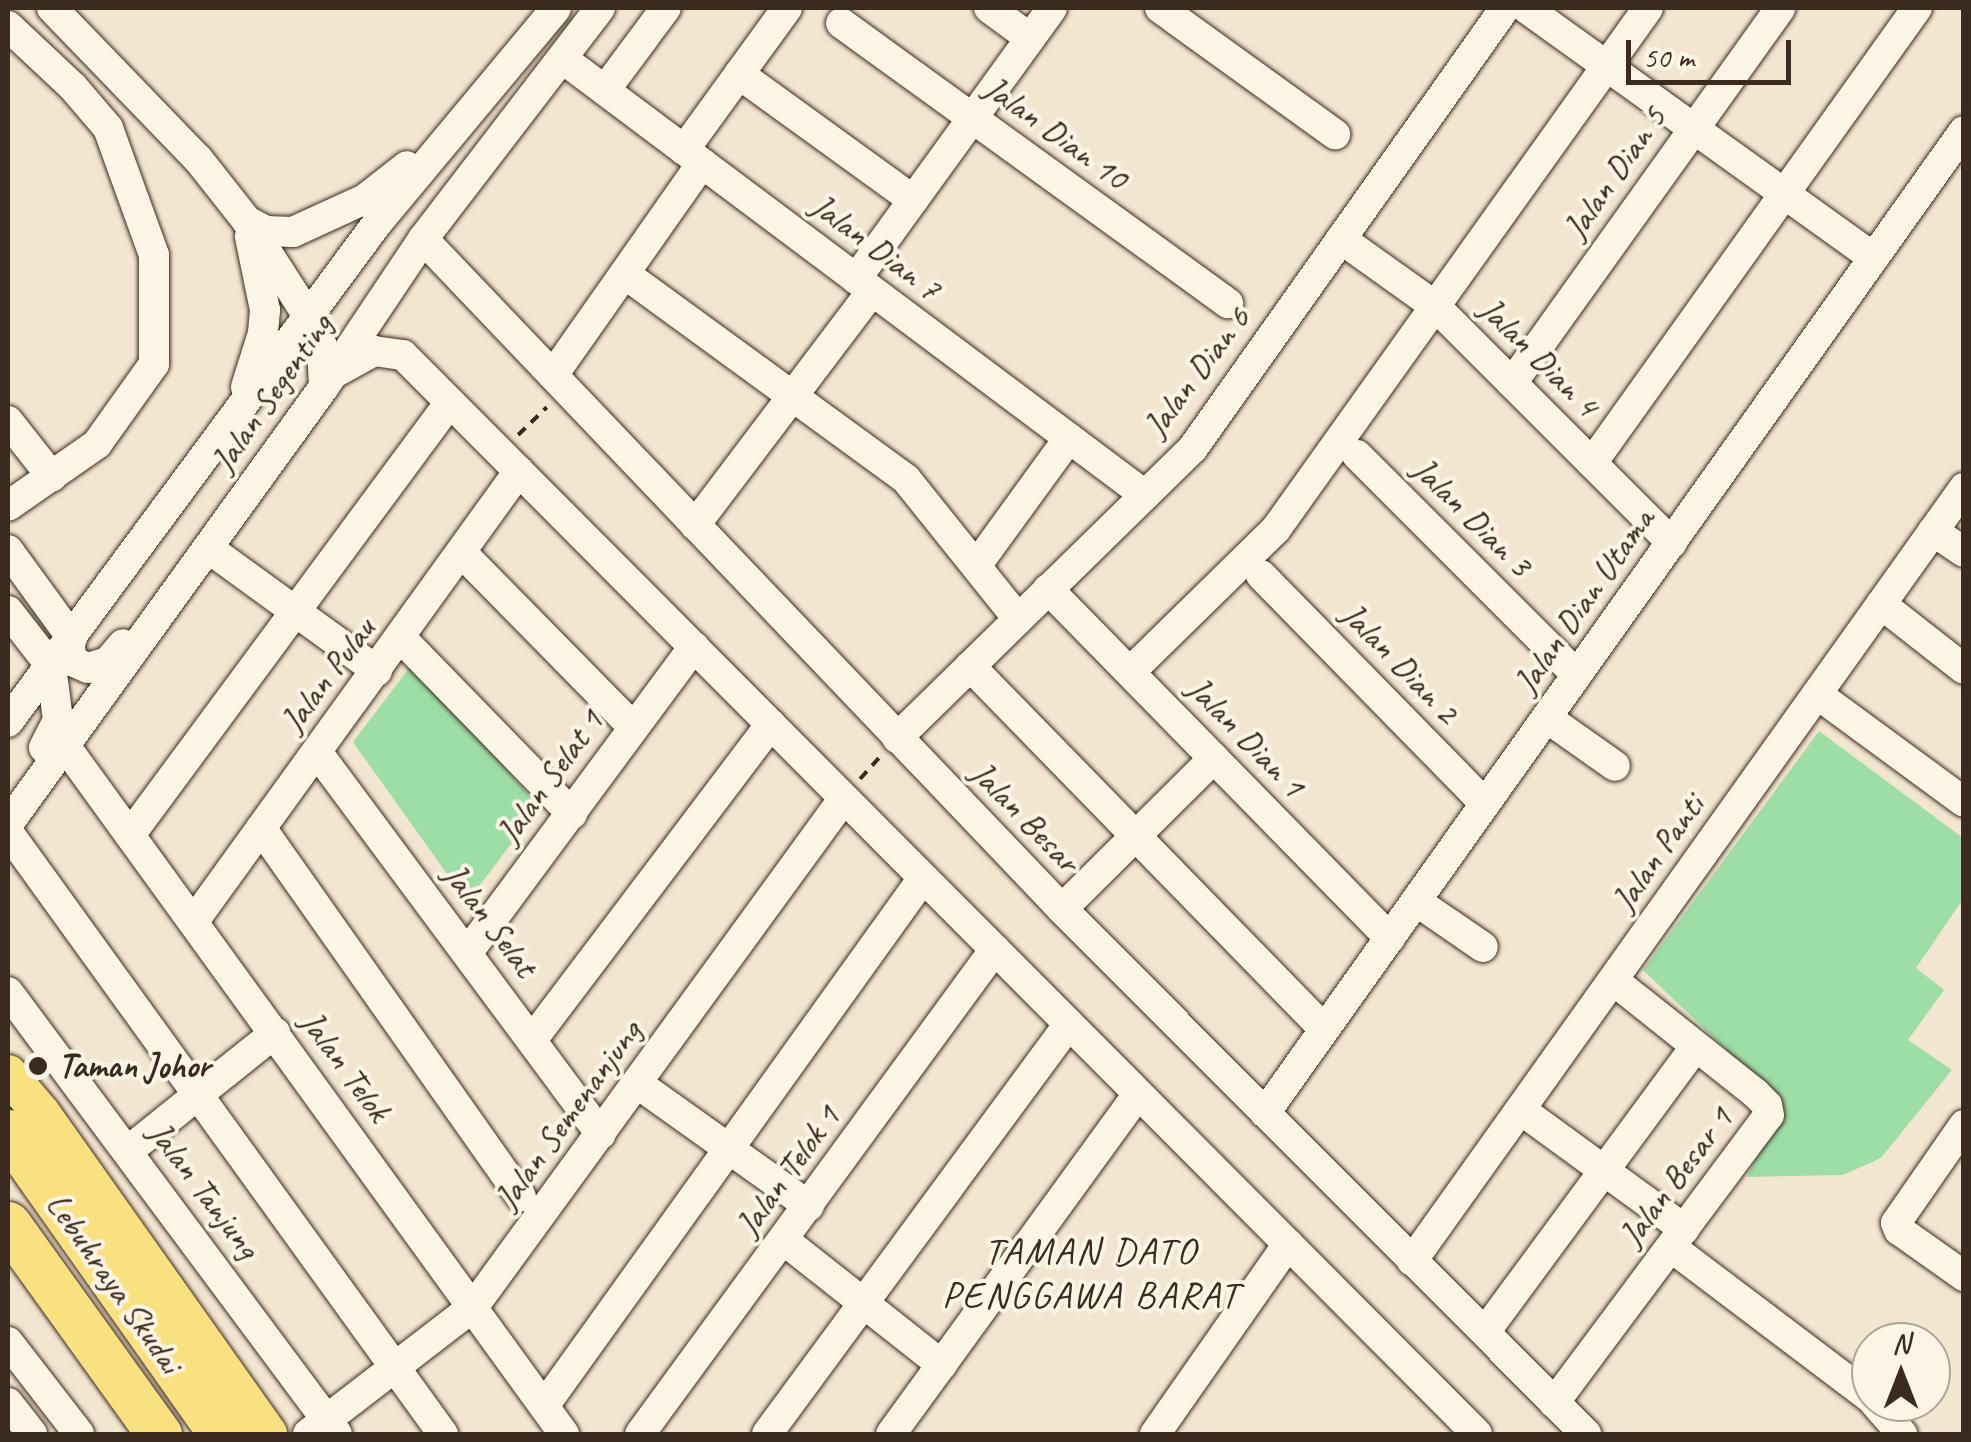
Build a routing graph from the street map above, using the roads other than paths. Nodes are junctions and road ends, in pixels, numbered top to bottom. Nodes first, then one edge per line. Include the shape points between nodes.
1 (52, 8) edge
2 (556, 8) edge
3 (600, 8) edge
4 (666, 8) edge
5 (786, 8) edge
6 (989, 8) edge
7 (1052, 8) edge
8 (1160, 8) edge
9 (1504, 8) edge
10 (1526, 8) edge
11 (1648, 8) edge
12 (1780, 8) edge
13 (1917, 8) edge
14 (840, 23) dead end
15 (12, 38) edge
16 (1030, 38) junction
17 (563, 59) junction
18 (1606, 66) junction
19 (739, 74) junction
20 (605, 90) junction
21 (476, 106) junction
22 (972, 118) junction
23 (1694, 128) junction
24 (1964, 131) edge
25 (1334, 134) dead end
26 (693, 156) junction
27 (1785, 194) junction
28 (914, 200) junction
29 (246, 221) junction
30 (423, 239) junction
31 (1341, 239) junction
32 (1874, 258) junction
33 (626, 274) junction
34 (864, 284) junction
35 (1228, 303) dead end
36 (379, 304) junction
37 (1434, 306) junction
38 (308, 316) junction
39 (329, 380) junction
40 (559, 382) junction
41 (1512, 383) junction
42 (790, 394) junction
43 (450, 402) junction
44 (237, 413) junction
45 (8, 421) edge
46 (1068, 438) junction
47 (1356, 455) dead end
48 (510, 462) junction
49 (1592, 463) junction
50 (52, 477) junction
51 (1964, 488) edge
52 (1145, 495) junction
53 (8, 506) edge
54 (695, 525) junction
55 (1933, 531) junction
56 (1672, 542) junction
57 (208, 548) junction
58 (8, 550) edge
59 (1964, 552) edge
60 (462, 553) junction
61 (976, 566) junction
62 (1261, 574) dead end
63 (1048, 589) junction
64 (1880, 604) junction
65 (8, 611) edge
66 (294, 612) junction
67 (1018, 618) junction
68 (402, 638) junction
69 (694, 646) junction
70 (64, 648) junction
71 (970, 666) junction
72 (1964, 669) edge
73 (376, 670) junction
74 (1130, 672) junction
75 (1577, 675) junction
76 (1817, 694) junction
77 (1547, 718) junction
78 (8, 722) edge
79 (771, 724) junction
80 (633, 727) junction
81 (897, 738) junction
82 (62, 743) junction
83 (317, 752) junction
84 (1214, 758) junction
85 (1614, 766) dead end
86 (844, 798) junction
87 (1964, 802) edge
88 (1486, 804) junction
89 (572, 814) junction
90 (8, 823) edge
91 (261, 828) junction
92 (8, 832) edge
93 (130, 835) junction
94 (1136, 836) junction
95 (923, 878) junction
96 (1416, 901) junction
97 (1062, 909) junction
98 (194, 921) junction
99 (1390, 938) junction
100 (1483, 947) dead end
101 (995, 949) junction
102 (468, 952) junction
103 (1613, 980) junction
104 (8, 992) edge
105 (1069, 1024) junction
106 (1324, 1029) junction
107 (275, 1033) junction
108 (532, 1040) junction
109 (1696, 1047) junction
110 (8, 1074) edge
111 (638, 1084) junction
112 (197, 1094) junction
113 (1138, 1094) junction
114 (1520, 1110) junction
115 (1265, 1113) junction
116 (1964, 1125) edge
117 (8, 1132) edge
118 (601, 1134) junction
119 (727, 1149) junction
120 (128, 1150) junction
121 (1607, 1172) junction
122 (522, 1196) dead end
123 (809, 1206) junction
124 (8, 1224) edge
125 (1678, 1238) junction
126 (784, 1241) junction
127 (1288, 1244) junction
128 (1412, 1261) junction
129 (1964, 1276) edge
130 (865, 1302) junction
131 (474, 1306) junction
132 (1486, 1332) junction
133 (12, 1358) edge
134 (942, 1365) junction
135 (396, 1370) junction
136 (1851, 1382) edge
137 (8, 1403) edge
138 (1554, 1403) junction
139 (544, 1406) junction
140 (1462, 1429) edge
141 (324, 1430) edge
142 (32, 1434) edge
143 (78, 1434) edge
144 (160, 1434) edge
145 (221, 1434) edge
146 (268, 1434) edge
147 (443, 1434) edge
148 (564, 1434) edge
149 (640, 1434) edge
150 (767, 1434) edge
151 (891, 1434) edge
152 (1156, 1434) edge
153 (1586, 1434) edge

1 - 29 street via 198,158
2 - 21 street, Jalan Segenting
3 - 17 street, Jalan Segenting
4 - 20 street
5 - 19 street
6 - 16 street
7 - 16 street
8 - 25 street
9 - 31 street, Jalan Dian 6
10 - 18 street
11 - 18 street
12 - 23 street, Jalan Dian 5
13 - 27 street
14 - 22 street, Jalan Dian 10
15 - 50 street via 73,86 108,128 154,255 154,364 97,444
16 - 22 street
17 - 20 street, Jalan Dian 7
17 - 21 street via 524,71
17 - 30 street, Jalan Segenting
18 - 23 street
18 - 37 street
19 - 26 street
19 - 28 street
20 - 26 street, Jalan Dian 7
21 - 29 street via 393,179 326,218 293,232 266,231
21 - 38 street, Jalan Segenting
22 - 28 street
22 - 35 street, Jalan Dian 10
23 - 27 street
23 - 41 street, Jalan Dian 5
24 - 32 street, Jalan Dian Utama
26 - 33 street
26 - 34 street, Jalan Dian 7
27 - 32 street
27 - 49 street
28 - 34 street
29 - 38 street
29 - 44 street via 264,333
30 - 36 street, Jalan Segenting
30 - 40 street, Jalan Besar
31 - 37 street, Jalan Dian 4
31 - 52 street, Jalan Dian 6 via 1193,448
32 - 56 street, Jalan Dian Utama
33 - 40 street
33 - 42 street
34 - 42 street
34 - 46 street, Jalan Dian 7
36 - 38 street via 348,326
36 - 39 street, Jalan Segenting
37 - 41 street, Jalan Dian 4
37 - 74 street via 1276,529
38 - 39 street
38 - 44 street, Jalan Segenting
39 - 43 street via 374,351 389,350 403,355
39 - 57 street, Jalan Segenting
40 - 54 street, Jalan Besar
41 - 49 street, Jalan Dian 4
42 - 54 street
42 - 61 street via 906,478
43 - 48 street
43 - 66 street
44 - 70 street, Jalan Segenting
45 - 50 street
46 - 52 street, Jalan Dian 7
46 - 61 street
47 - 75 street, Jalan Dian 3
48 - 60 street, Jalan Pulau
48 - 69 street
49 - 56 street, Jalan Dian 4
50 - 53 street
51 - 55 street, Jalan Panti
52 - 63 street, Jalan Dian 6
54 - 81 street, Jalan Besar
55 - 59 street
55 - 64 street, Jalan Panti
56 - 75 street, Jalan Dian Utama
57 - 66 street
57 - 70 street via 108,662 80,666
57 - 82 street, Jalan Segenting
58 - 70 street
60 - 68 street, Jalan Pulau
60 - 80 street
61 - 67 street
62 - 88 street, Jalan Dian 2
63 - 67 street, Jalan Dian 6
63 - 74 street, Jalan Dian 1
64 - 72 street
64 - 76 street, Jalan Panti
65 - 70 street
66 - 73 street
66 - 93 street
67 - 71 street, Jalan Dian 6
68 - 73 street, Jalan Pulau
68 - 89 street
69 - 79 street
69 - 80 street, Jalan Selat 1
70 - 78 street, Jalan Segenting
70 - 90 street via 58,720
71 - 81 street, Jalan Dian 6
71 - 94 street
73 - 83 street, Jalan Pulau
74 - 84 street, Jalan Dian 1
75 - 77 street, Jalan Dian Utama
76 - 87 street
76 - 103 street, Jalan Panti
77 - 85 street
77 - 88 street, Jalan Dian Utama
79 - 86 street
79 - 108 street
80 - 89 street, Jalan Selat 1
81 - 97 street, Jalan Besar
82 - 90 street, Jalan Segenting
82 - 93 street, Jalan Telok
83 - 91 street, Jalan Pulau
83 - 102 street, Jalan Selat
84 - 94 street
84 - 99 street, Jalan Dian 1
86 - 95 street
86 - 111 street, Jalan Semenanjung
88 - 96 street, Jalan Dian Utama
89 - 102 street, Jalan Selat 1
91 - 98 street, Jalan Pulau
91 - 122 street
92 - 112 street
93 - 98 street, Jalan Telok
94 - 97 street
94 - 106 street
95 - 101 street
95 - 119 street
96 - 99 street, Jalan Dian Utama
96 - 100 street
97 - 115 street, Jalan Besar
98 - 107 street, Jalan Telok
99 - 106 street, Jalan Dian Utama
101 - 105 street
101 - 123 street, Jalan Telok 1
102 - 108 street, Jalan Selat
103 - 109 street, Jalan Besar 1
103 - 114 street, Jalan Panti
104 - 120 street, Jalan Tanjung
105 - 113 street
105 - 130 street
106 - 115 street, Jalan Dian Utama
107 - 112 street
107 - 131 street, Jalan Telok
108 - 118 street, Jalan Selat
109 - 121 street
109 - 125 street, Jalan Besar 1 via 1755,1093 1769,1114
110 - 146 main road
111 - 118 street, Jalan Semenanjung
111 - 119 street
112 - 120 street
112 - 135 street
113 - 127 street
113 - 134 street
114 - 121 street
114 - 128 street, Jalan Panti
115 - 128 street, Jalan Besar
116 - 129 street via 1900,1216 1899,1230
117 - 145 highway, Lebuhraya Skudai
118 - 131 street, Jalan Semenanjung
119 - 123 street
119 - 139 street
120 - 141 street, Jalan Tanjung
121 - 125 street
121 - 132 street
123 - 126 street, Jalan Telok 1
124 - 144 highway, Lebuhraya Skudai
125 - 136 street
125 - 138 street, Jalan Besar 1
126 - 130 street
126 - 149 street, Jalan Telok 1
127 - 140 street
127 - 152 street
128 - 132 street, Jalan Besar
130 - 134 street
130 - 150 street
131 - 135 street, Jalan Semenanjung
131 - 139 street, Jalan Telok
132 - 138 street, Jalan Besar
133 - 143 street
134 - 151 street
135 - 141 street, Jalan Semenanjung
135 - 147 street
137 - 142 street
138 - 153 street, Jalan Besar
139 - 148 street, Jalan Telok

